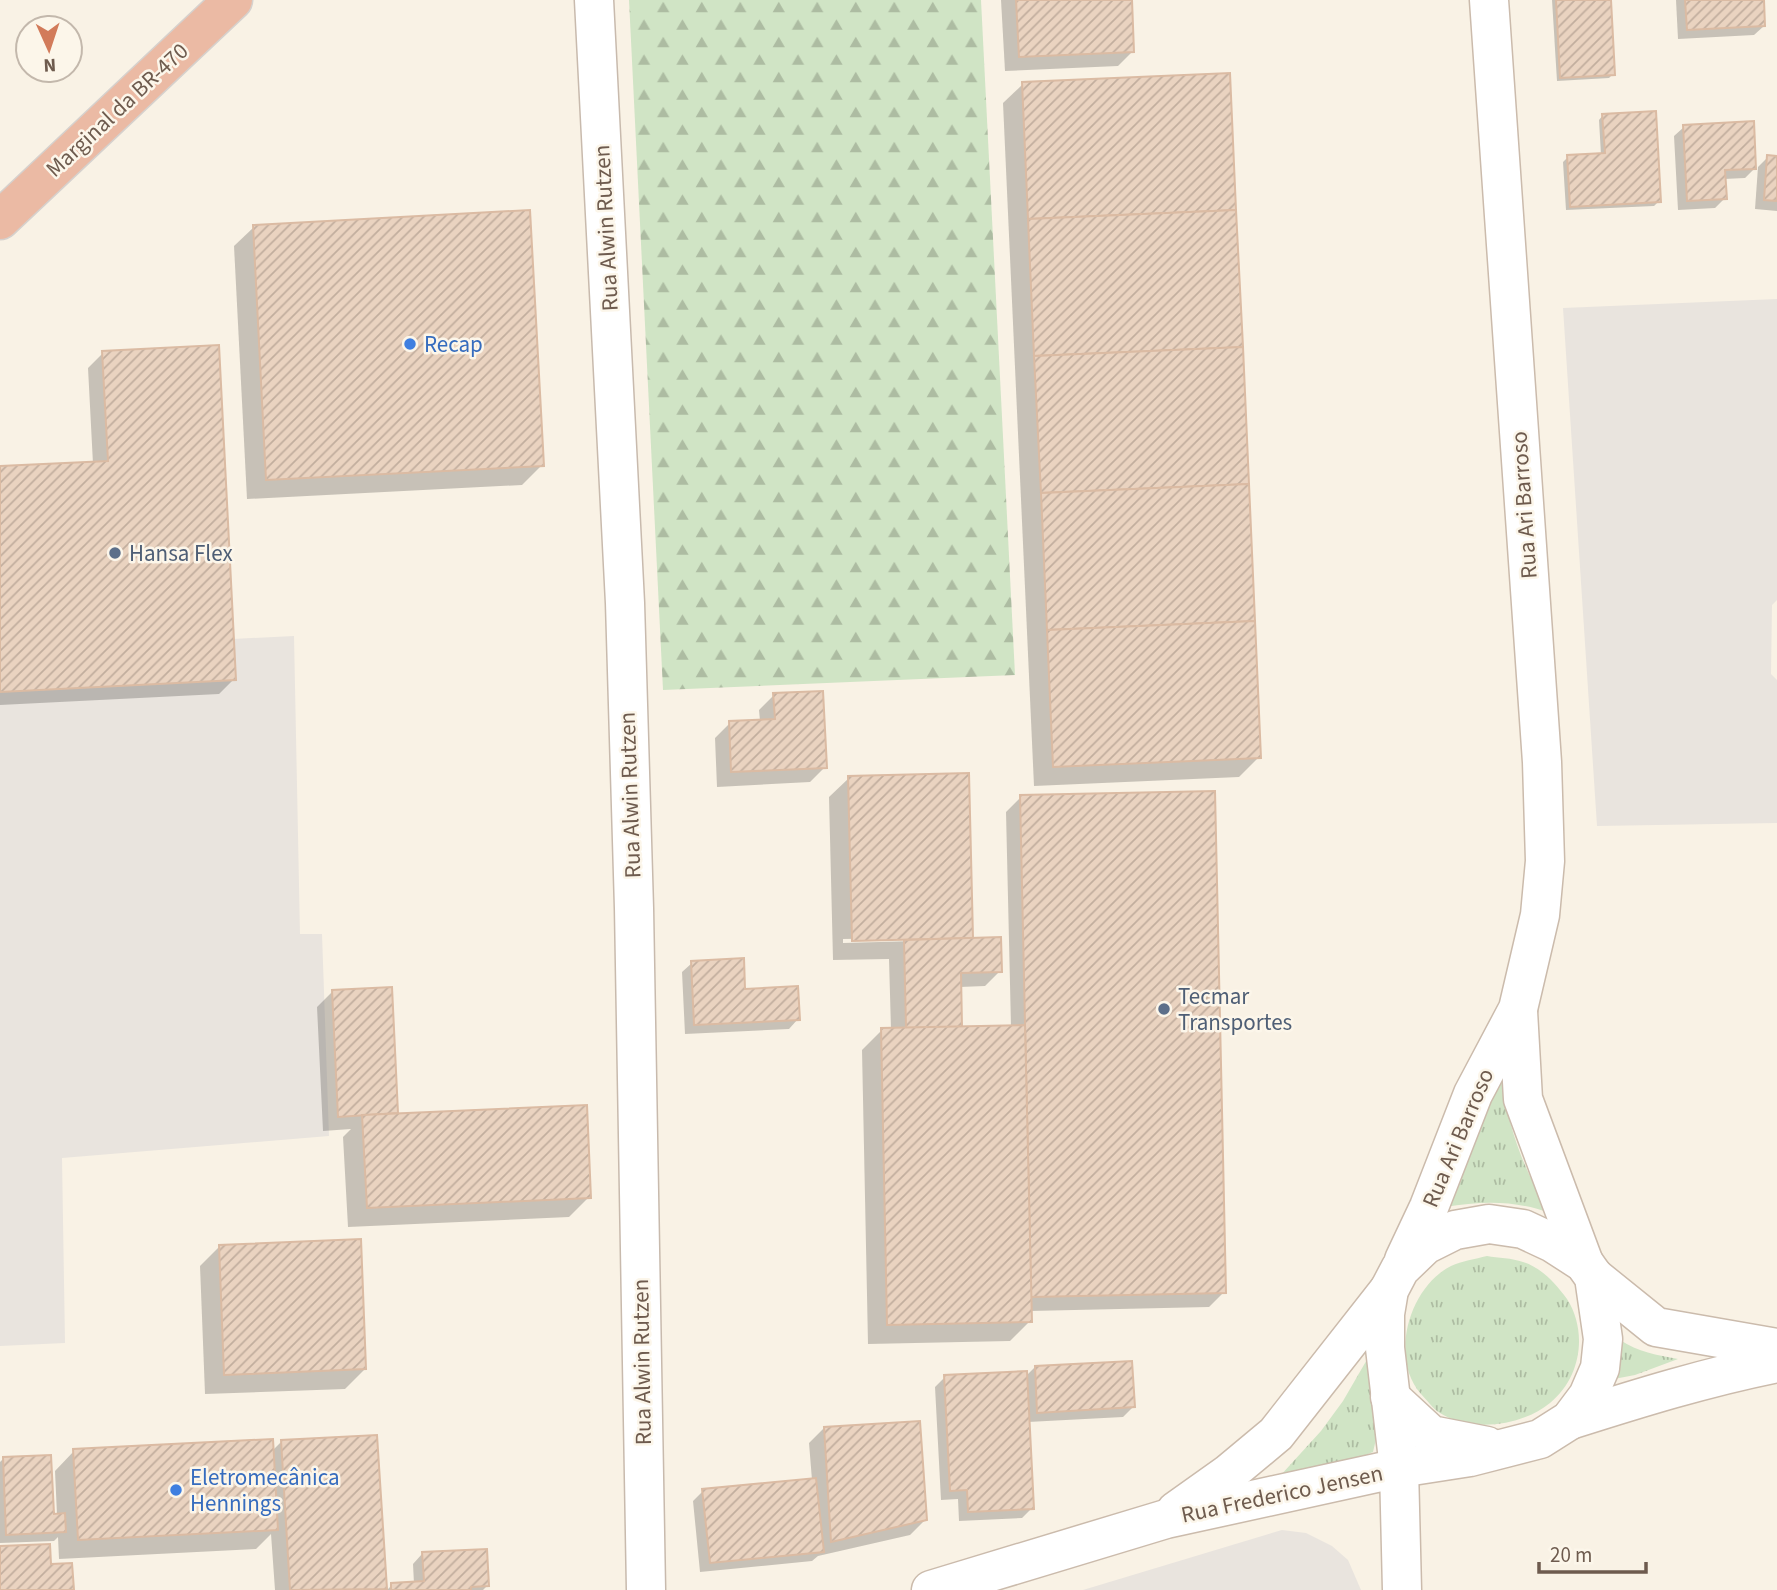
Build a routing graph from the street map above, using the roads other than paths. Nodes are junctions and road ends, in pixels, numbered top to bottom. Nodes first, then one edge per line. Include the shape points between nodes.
1 (233, 0) edge
2 (593, 0) edge
3 (1489, 0) edge
4 (0, 220) edge
5 (1518, 1009) junction
6 (1589, 1270) junction
7 (1394, 1280) junction
8 (1777, 1348) edge
9 (1777, 1363) edge
10 (1390, 1397) junction
11 (1570, 1420) junction
12 (1505, 1450) junction
13 (1399, 1468) junction
14 (1166, 1519) junction
15 (646, 1590) edge
16 (931, 1590) edge
17 (1402, 1590) edge

1 - 4 highway, Marginal da BR-470
2 - 15 street, Rua Alwin Rutzen via 625,630
3 - 5 street, Rua Ari Barroso via 1545,825 1539,915
5 - 6 street, Rua Ari Barroso via 1523,1099
5 - 7 street, Rua Ari Barroso via 1473,1094 1429,1207
6 - 7 street via 1553,1243 1523,1229 1489,1224 1455,1230 1424,1245
6 - 8 street via 1656,1327
6 - 11 street via 1604,1339 1600,1368 1588,1396
7 - 10 street via 1385,1314
7 - 14 street, Rua Frederico Jensen via 1276,1434
9 - 11 street
10 - 12 street via 1431,1435
10 - 13 street
11 - 12 street via 1540,1439
12 - 13 street, Rua Frederico Jensen
13 - 14 street, Rua Frederico Jensen
13 - 17 street
14 - 16 street, Rua Frederico Jensen

